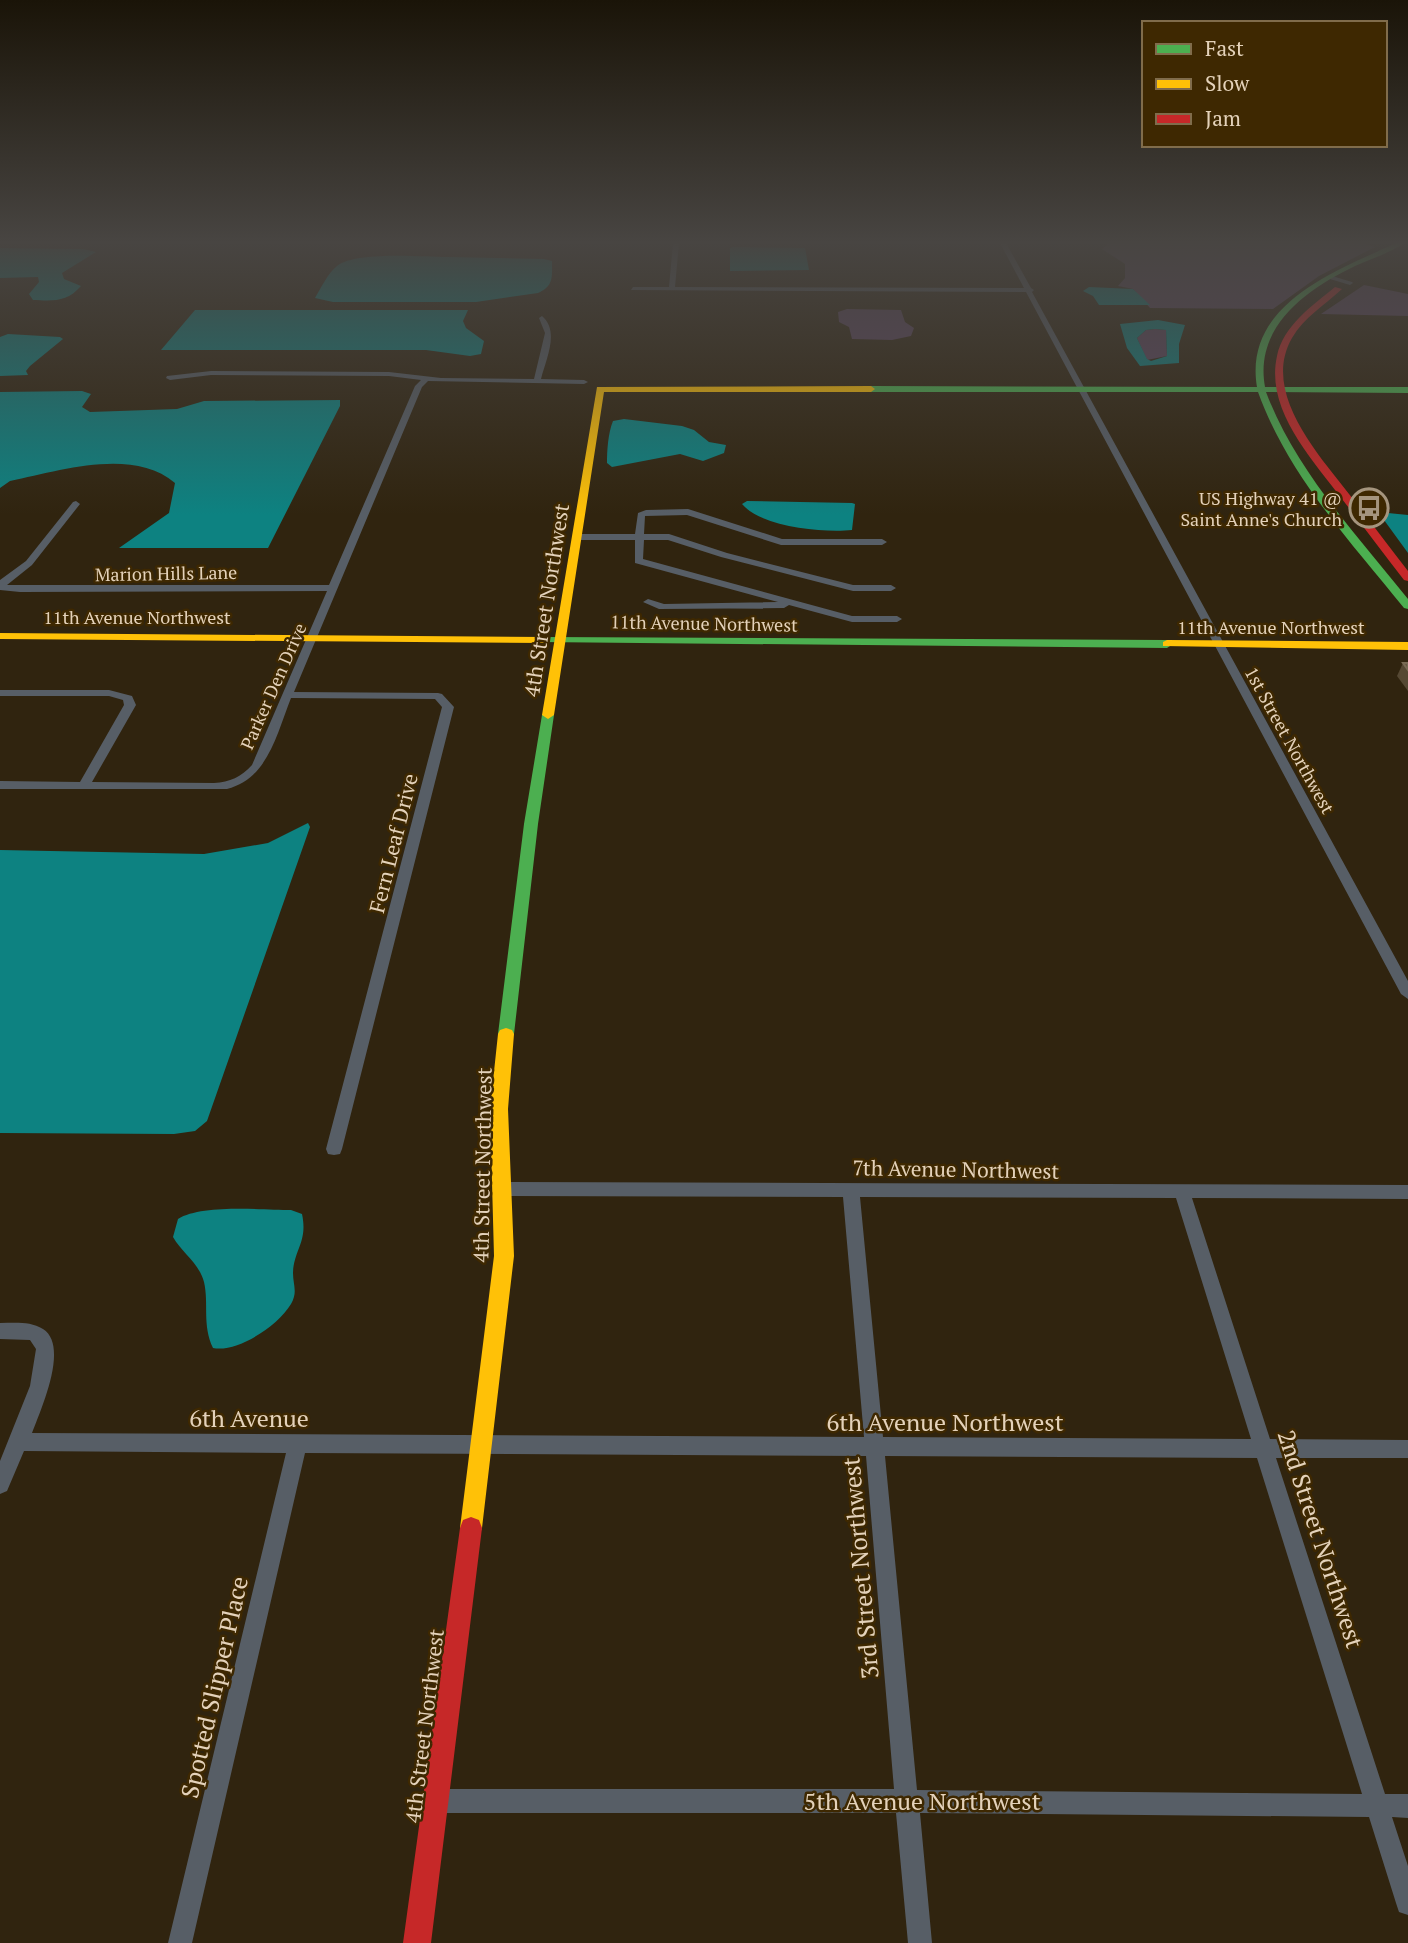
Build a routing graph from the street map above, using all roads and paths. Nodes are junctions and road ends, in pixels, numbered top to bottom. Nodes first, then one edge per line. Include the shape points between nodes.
1 (549, 334) edge
2 (1054, 334) edge
3 (1269, 334) edge
4 (1291, 334) edge
5 (170, 378) dead end
6 (427, 379) junction
7 (537, 382) junction
8 (584, 382) dead end
9 (1084, 390) junction
10 (1280, 390) junction
11 (1408, 390) edge
12 (1261, 391) junction
13 (1305, 472) junction
14 (1325, 472) junction
15 (76, 504) dead end
16 (1347, 526) junction
17 (1368, 526) junction
18 (577, 537) junction
19 (639, 537) junction
20 (882, 542) dead end
21 (1408, 578) edge
22 (0, 586) edge
23 (891, 588) dead end
24 (333, 589) junction
25 (648, 602) dead end
26 (792, 604) junction
27 (1408, 606) edge
28 (897, 619) dead end
29 (0, 636) edge
30 (314, 636) junction
31 (561, 641) junction
32 (1218, 646) junction
33 (1408, 646) edge
34 (0, 693) edge
35 (288, 695) junction
36 (0, 785) edge
37 (84, 786) junction
38 (1408, 993) edge
39 (334, 1149) dead end
40 (503, 1189) junction
41 (851, 1189) junction
42 (1182, 1192) junction
43 (1408, 1192) edge
44 (0, 1331) edge
45 (17, 1442) junction
46 (298, 1443) junction
47 (481, 1444) junction
48 (875, 1446) junction
49 (1264, 1448) junction
50 (1408, 1449) edge
51 (0, 1484) edge
52 (436, 1801) junction
53 (907, 1801) junction
54 (1378, 1806) junction
55 (1408, 1807) edge
56 (1408, 1903) edge
57 (180, 1943) edge
58 (417, 1943) edge
59 (920, 1943) edge

1 - 7 street
2 - 9 street, 1st Street Northwest
3 - 12 street via 1261,351
4 - 10 street via 1280,356
5 - 6 street via 211,373 364,373
6 - 7 street
6 - 24 street, Parker Den Drive via 418,386
7 - 8 street
9 - 12 street
9 - 18 street, 4th Street Northwest via 600,389
9 - 32 street, 1st Street Northwest
10 - 11 street
10 - 12 street
10 - 14 street via 1289,421
12 - 13 street via 1273,425
13 - 14 street
13 - 16 street
14 - 17 street
15 - 22 street via 29,563
16 - 17 street
16 - 27 street
17 - 21 street
18 - 19 street
18 - 31 street, 4th Street Northwest
19 - 20 street via 641,515 688,512 781,542
19 - 23 street via 669,537 853,588
19 - 26 street via 638,561
22 - 24 street, Marion Hills Lane
24 - 30 street, Parker Den Drive
25 - 26 street via 663,607
26 - 28 street via 852,619
29 - 30 street, 11th Avenue Northwest
30 - 31 street, 11th Avenue Northwest
30 - 35 street, Parker Den Drive
31 - 32 street, 11th Avenue Northwest
31 - 40 street, 4th Street Northwest via 514,953 499,1109
32 - 33 street, 11th Avenue Northwest
32 - 38 street, 1st Street Northwest
34 - 37 street via 109,693 128,698 130,705
35 - 37 street, Parker Den Drive via 257,766 248,778 232,786
35 - 39 street, Fern Leaf Drive via 438,696 448,707
36 - 37 street, Parker Den Drive
40 - 41 street, 7th Avenue Northwest
40 - 47 street, 4th Street Northwest via 500,1294
41 - 42 street, 7th Avenue Northwest
41 - 48 street, 3rd Street Northwest
42 - 43 street, 7th Avenue Northwest
42 - 49 street, 2nd Street Northwest
44 - 45 street via 34,1333 45,1343 48,1354
45 - 46 street, 6th Avenue
45 - 51 street
46 - 47 street, 6th Avenue
46 - 57 street, Spotted Slipper Place
47 - 48 street, 6th Avenue Northwest
47 - 52 street, 4th Street Northwest
48 - 49 street, 6th Avenue Northwest
48 - 53 street, 3rd Street Northwest
49 - 50 street, 6th Avenue Northwest
49 - 54 street, 2nd Street Northwest
52 - 53 street, 5th Avenue Northwest
52 - 58 street, 4th Street Northwest
53 - 54 street, 5th Avenue Northwest
53 - 59 street, 3rd Street Northwest
54 - 55 street, 5th Avenue Northwest
54 - 56 street, 2nd Street Northwest

